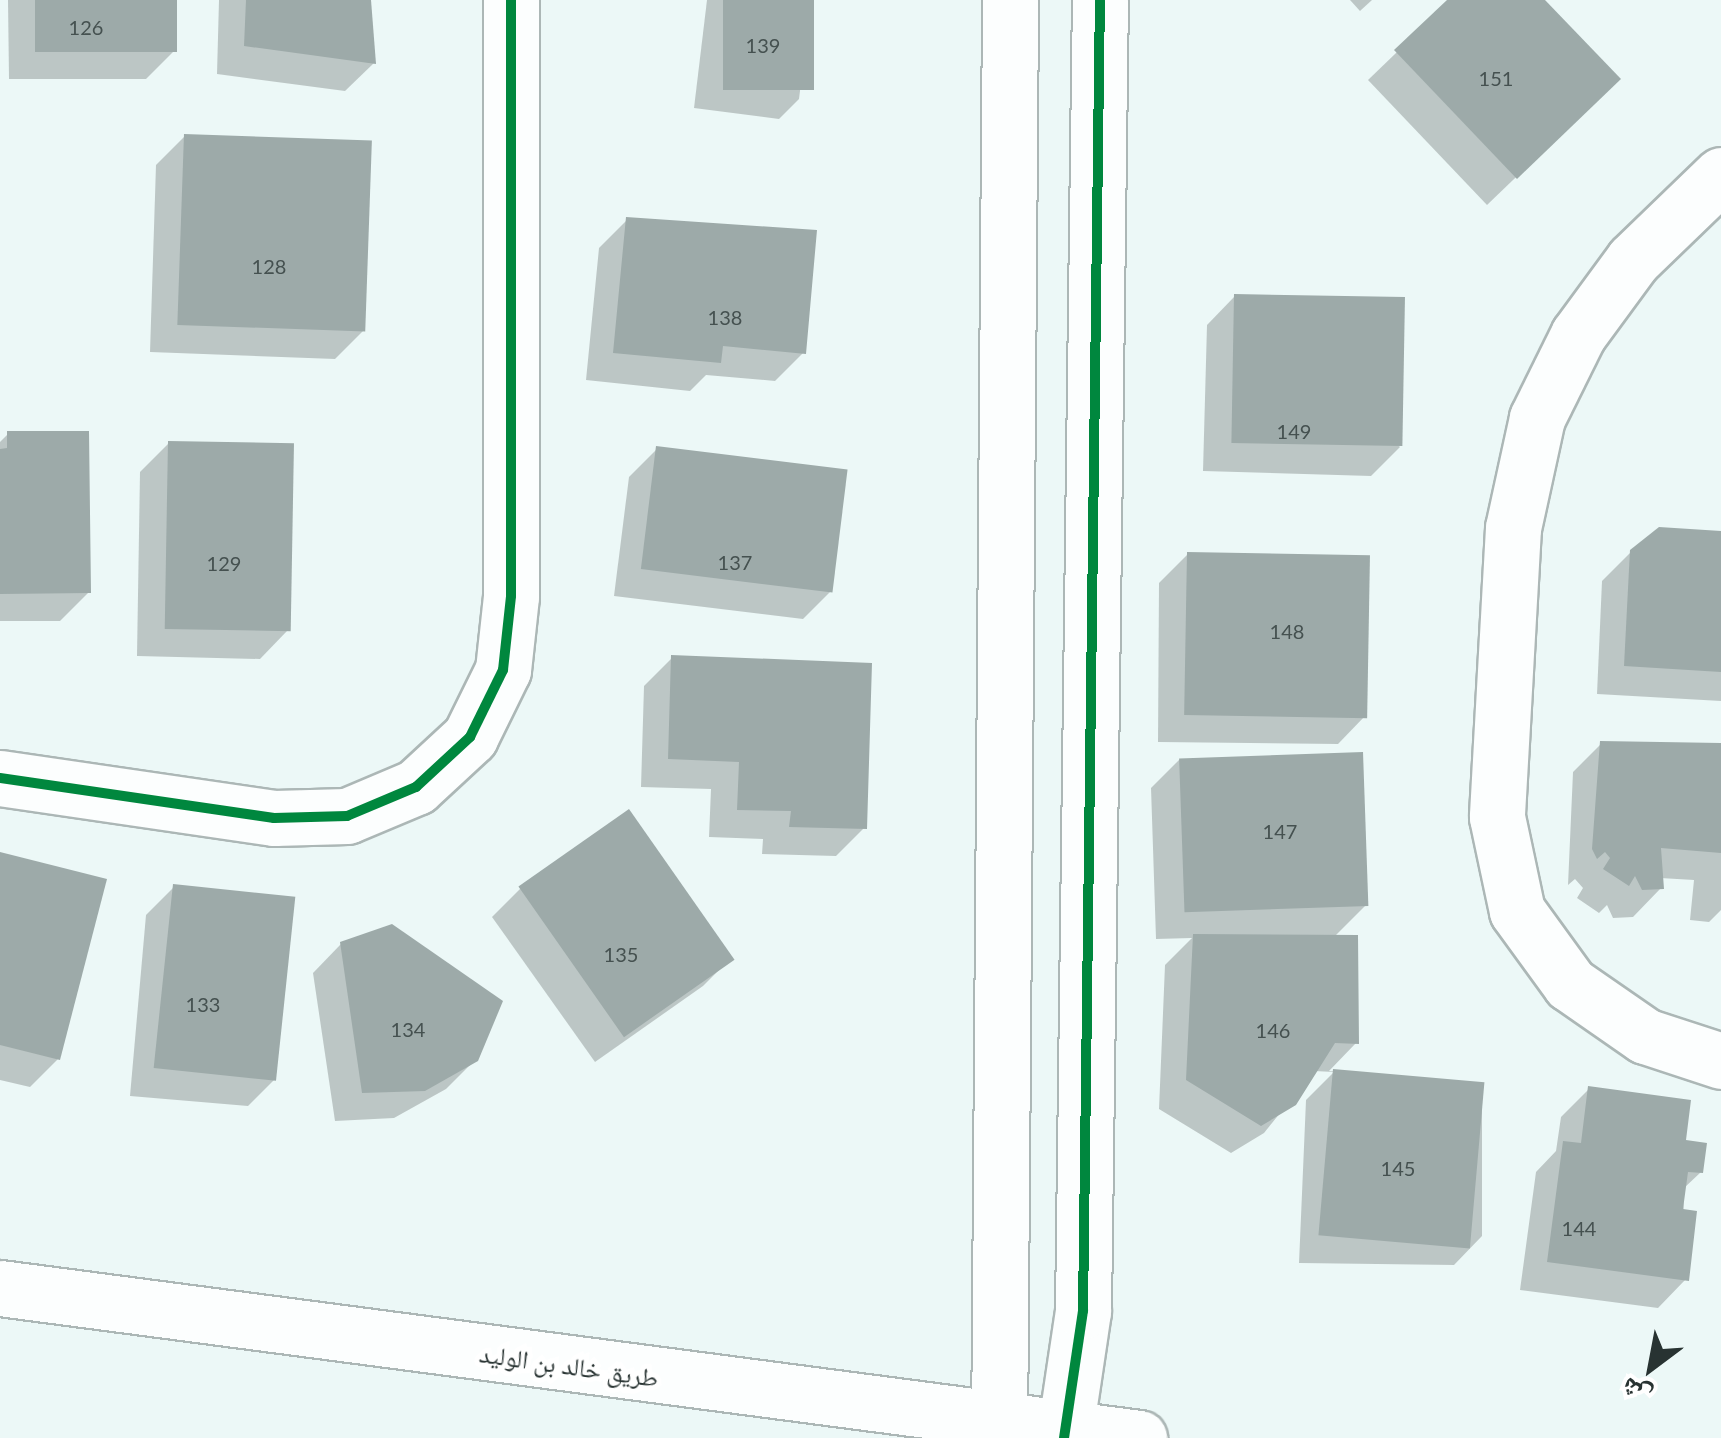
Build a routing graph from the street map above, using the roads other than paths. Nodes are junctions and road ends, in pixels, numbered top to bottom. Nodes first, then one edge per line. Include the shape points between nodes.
1 (511, 0) edge
2 (1010, 0) edge
3 (1100, 0) edge
4 (1721, 175) edge
5 (0, 778) edge
6 (1721, 1061) edge
7 (0, 1288) edge
8 (998, 1430) edge
9 (1065, 1433) edge
10 (1139, 1438) edge

1 - 5 street via 511,596 503,670 470,737 416,787 347,816 274,818
2 - 8 street
3 - 9 street via 1083,1311
4 - 6 street via 1633,260 1578,335 1537,418 1514,528 1497,817 1517,910 1570,984 1644,1036
7 - 8 street, طريق خالد بن الوليد
8 - 9 street, طريق خالد بن الوليد
9 - 10 street, طريق خالد بن الوليد

